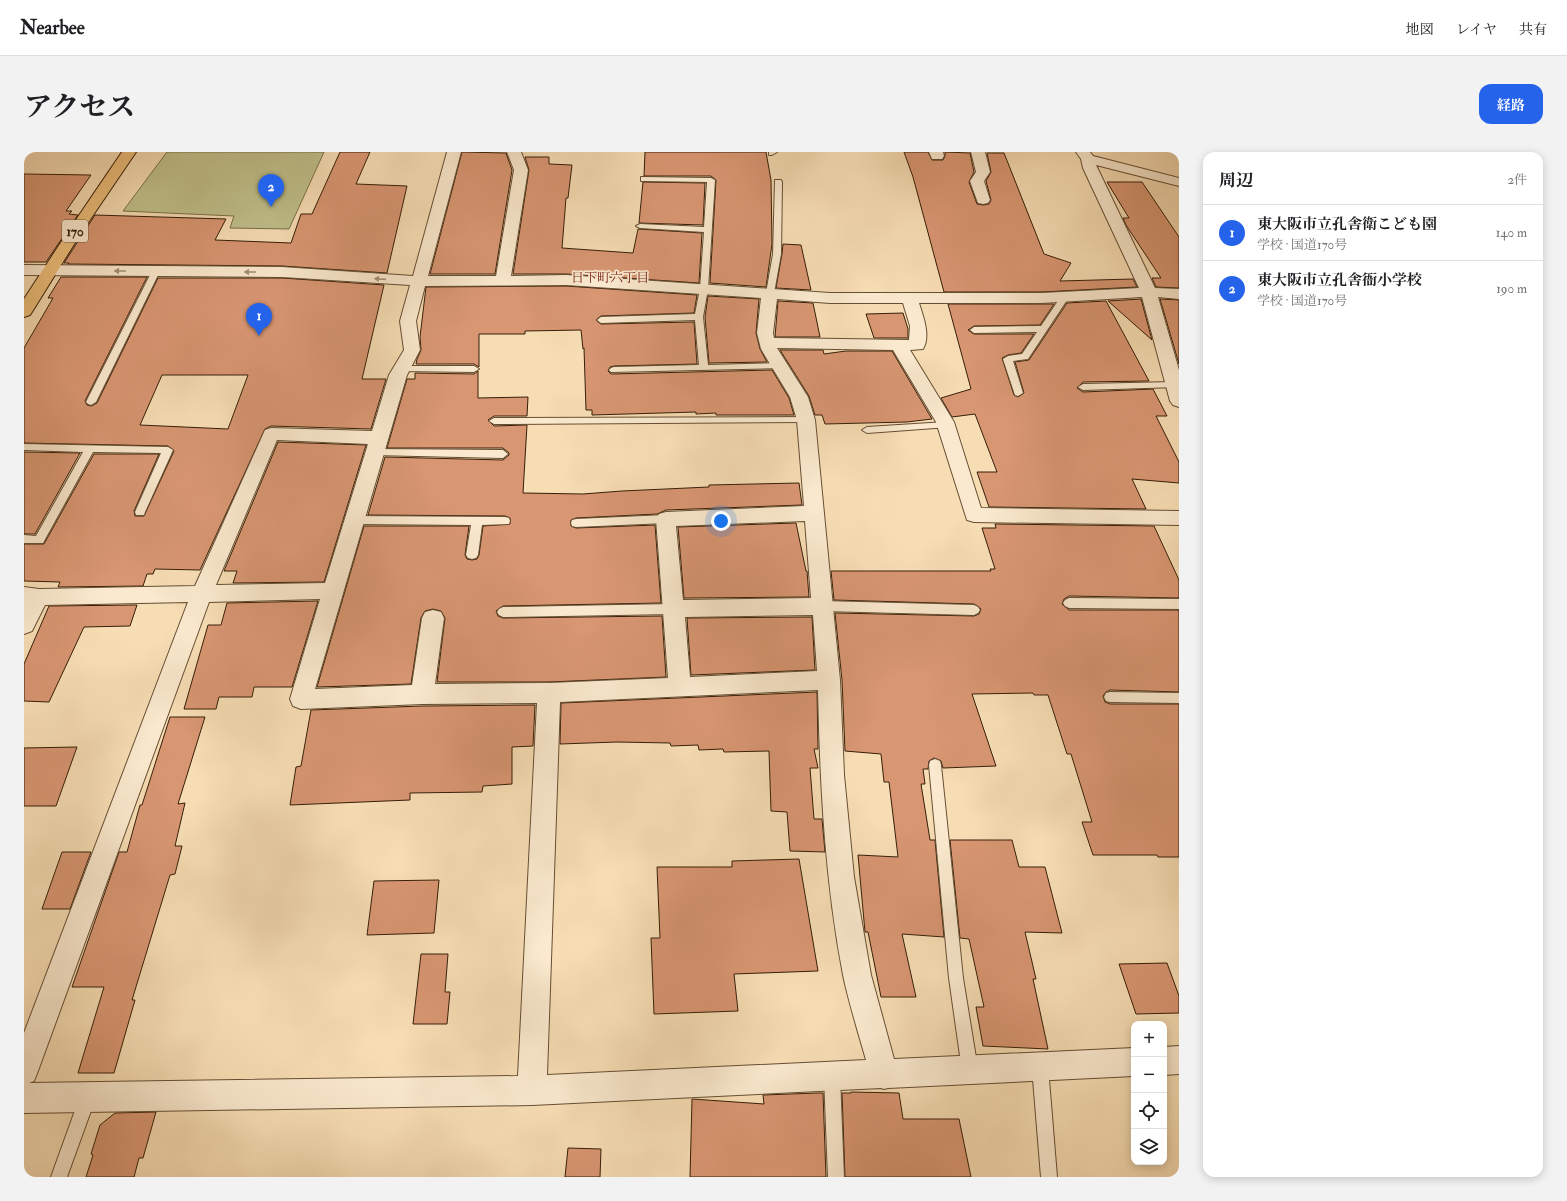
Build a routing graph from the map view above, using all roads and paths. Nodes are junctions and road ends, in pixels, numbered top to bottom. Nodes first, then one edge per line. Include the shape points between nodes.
1 (129, 152) edge
2 (454, 152) edge
3 (514, 152) edge
4 (978, 152) edge
5 (1086, 156) edge
6 (644, 179) dead end
7 (778, 182) dead end
8 (1179, 182) edge
9 (983, 200) dead end
10 (640, 226) dead end
11 (708, 230) junction
12 (24, 270) edge
13 (51, 270) junction
14 (156, 271) junction
15 (503, 280) junction
16 (419, 281) junction
17 (704, 289) junction
18 (1148, 292) junction
19 (770, 293) junction
20 (1179, 294) edge
21 (1065, 297) junction
22 (910, 298) junction
23 (24, 312) edge
24 (699, 317) junction
25 (602, 320) dead end
26 (1043, 329) junction
27 (974, 330) dead end
28 (768, 343) junction
29 (898, 345) junction
30 (780, 366) junction
31 (704, 368) junction
32 (402, 369) junction
33 (474, 369) dead end
34 (614, 370) dead end
35 (1176, 383) edge
36 (1083, 386) dead end
37 (1018, 393) dead end
38 (1179, 401) edge
39 (91, 402) dead end
40 (806, 420) junction
41 (494, 421) dead end
42 (946, 425) junction
43 (867, 430) dead end
44 (377, 445) junction
45 (24, 447) edge
46 (90, 448) junction
47 (503, 454) dead end
48 (140, 512) dead end
49 (815, 513) junction
50 (1179, 518) edge
51 (666, 519) junction
52 (354, 520) junction
53 (477, 521) junction
54 (505, 521) dead end
55 (576, 523) dead end
56 (24, 539) edge
57 (472, 555) dead end
58 (333, 591) junction
59 (202, 593) junction
60 (32, 596) edge
61 (1069, 603) dead end
62 (1179, 604) edge
63 (823, 606) junction
64 (673, 609) junction
65 (974, 610) dead end
66 (503, 612) dead end
67 (433, 618) dead end
68 (24, 625) edge
69 (829, 680) junction
70 (680, 687) junction
71 (549, 693) junction
72 (422, 694) junction
73 (1110, 697) dead end
74 (1179, 698) edge
75 (935, 766) dead end
76 (1179, 1060) edge
77 (1167, 1061) edge
78 (1131, 1062) edge
79 (1040, 1067) junction
80 (970, 1070) junction
81 (24, 1071) edge
82 (884, 1075) junction
83 (832, 1077) junction
84 (532, 1090) junction
85 (88, 1096) junction
86 (24, 1098) edge
87 (59, 1177) edge
88 (836, 1177) edge
89 (1049, 1177) edge

1 - 13 highway, 170
2 - 16 street
3 - 15 street via 521,170
4 - 9 street via 983,172 977,180
5 - 8 street
5 - 18 street
6 - 11 lane via 711,180
7 - 19 lane via 777,254
10 - 11 lane
11 - 17 lane
12 - 13 street
14 -> 13 street
13 - 23 highway, 170
16 -> 14 street via 282,272
14 - 39 lane
15 - 16 street
15 - 17 street via 566,280
16 - 32 street via 408,321 412,350
17 - 19 street
17 - 24 lane
18 - 20 street
18 - 21 street
18 - 35 street
19 - 22 street via 830,298
19 - 28 street via 765,333
21 - 22 street
21 - 26 lane
22 - 29 street via 918,326 917,345
24 - 25 lane
24 - 31 lane
26 - 27 lane
26 - 37 lane via 1025,357 1008,359
28 - 29 street
28 - 30 street
29 - 42 street
30 - 31 lane
30 - 40 street via 799,397
31 - 34 lane
32 - 33 lane
32 - 44 street
35 - 36 lane
35 - 38 street
40 - 41 lane
40 - 49 street
42 - 43 lane
42 - 50 street via 974,515
44 - 47 lane
44 - 52 street
44 - 59 street via 271,434
45 - 46 lane
46 - 48 lane via 168,450
46 - 56 lane via 39,540
49 - 51 street
49 - 63 street
51 - 55 lane
51 - 64 street
52 - 53 lane
52 - 58 street
53 - 54 lane
53 - 57 lane
58 - 59 street
58 - 72 street via 300,699
59 - 60 street
59 - 81 street
60 - 68 street
61 - 62 lane
63 - 64 street
63 - 65 lane
63 - 69 street
64 - 66 lane
64 - 70 street
67 - 72 street
69 - 70 street
69 - 82 street via 832,775 841,877 857,976
70 - 71 street
71 - 72 street
71 - 84 street
73 - 74 lane
75 - 80 lane via 956,978
76 - 77 street
78 - 79 street
79 - 80 street
79 - 89 lane
80 - 82 street
82 - 83 street
83 - 84 street
83 - 88 lane
84 - 85 street
85 - 86 street
85 - 87 lane

